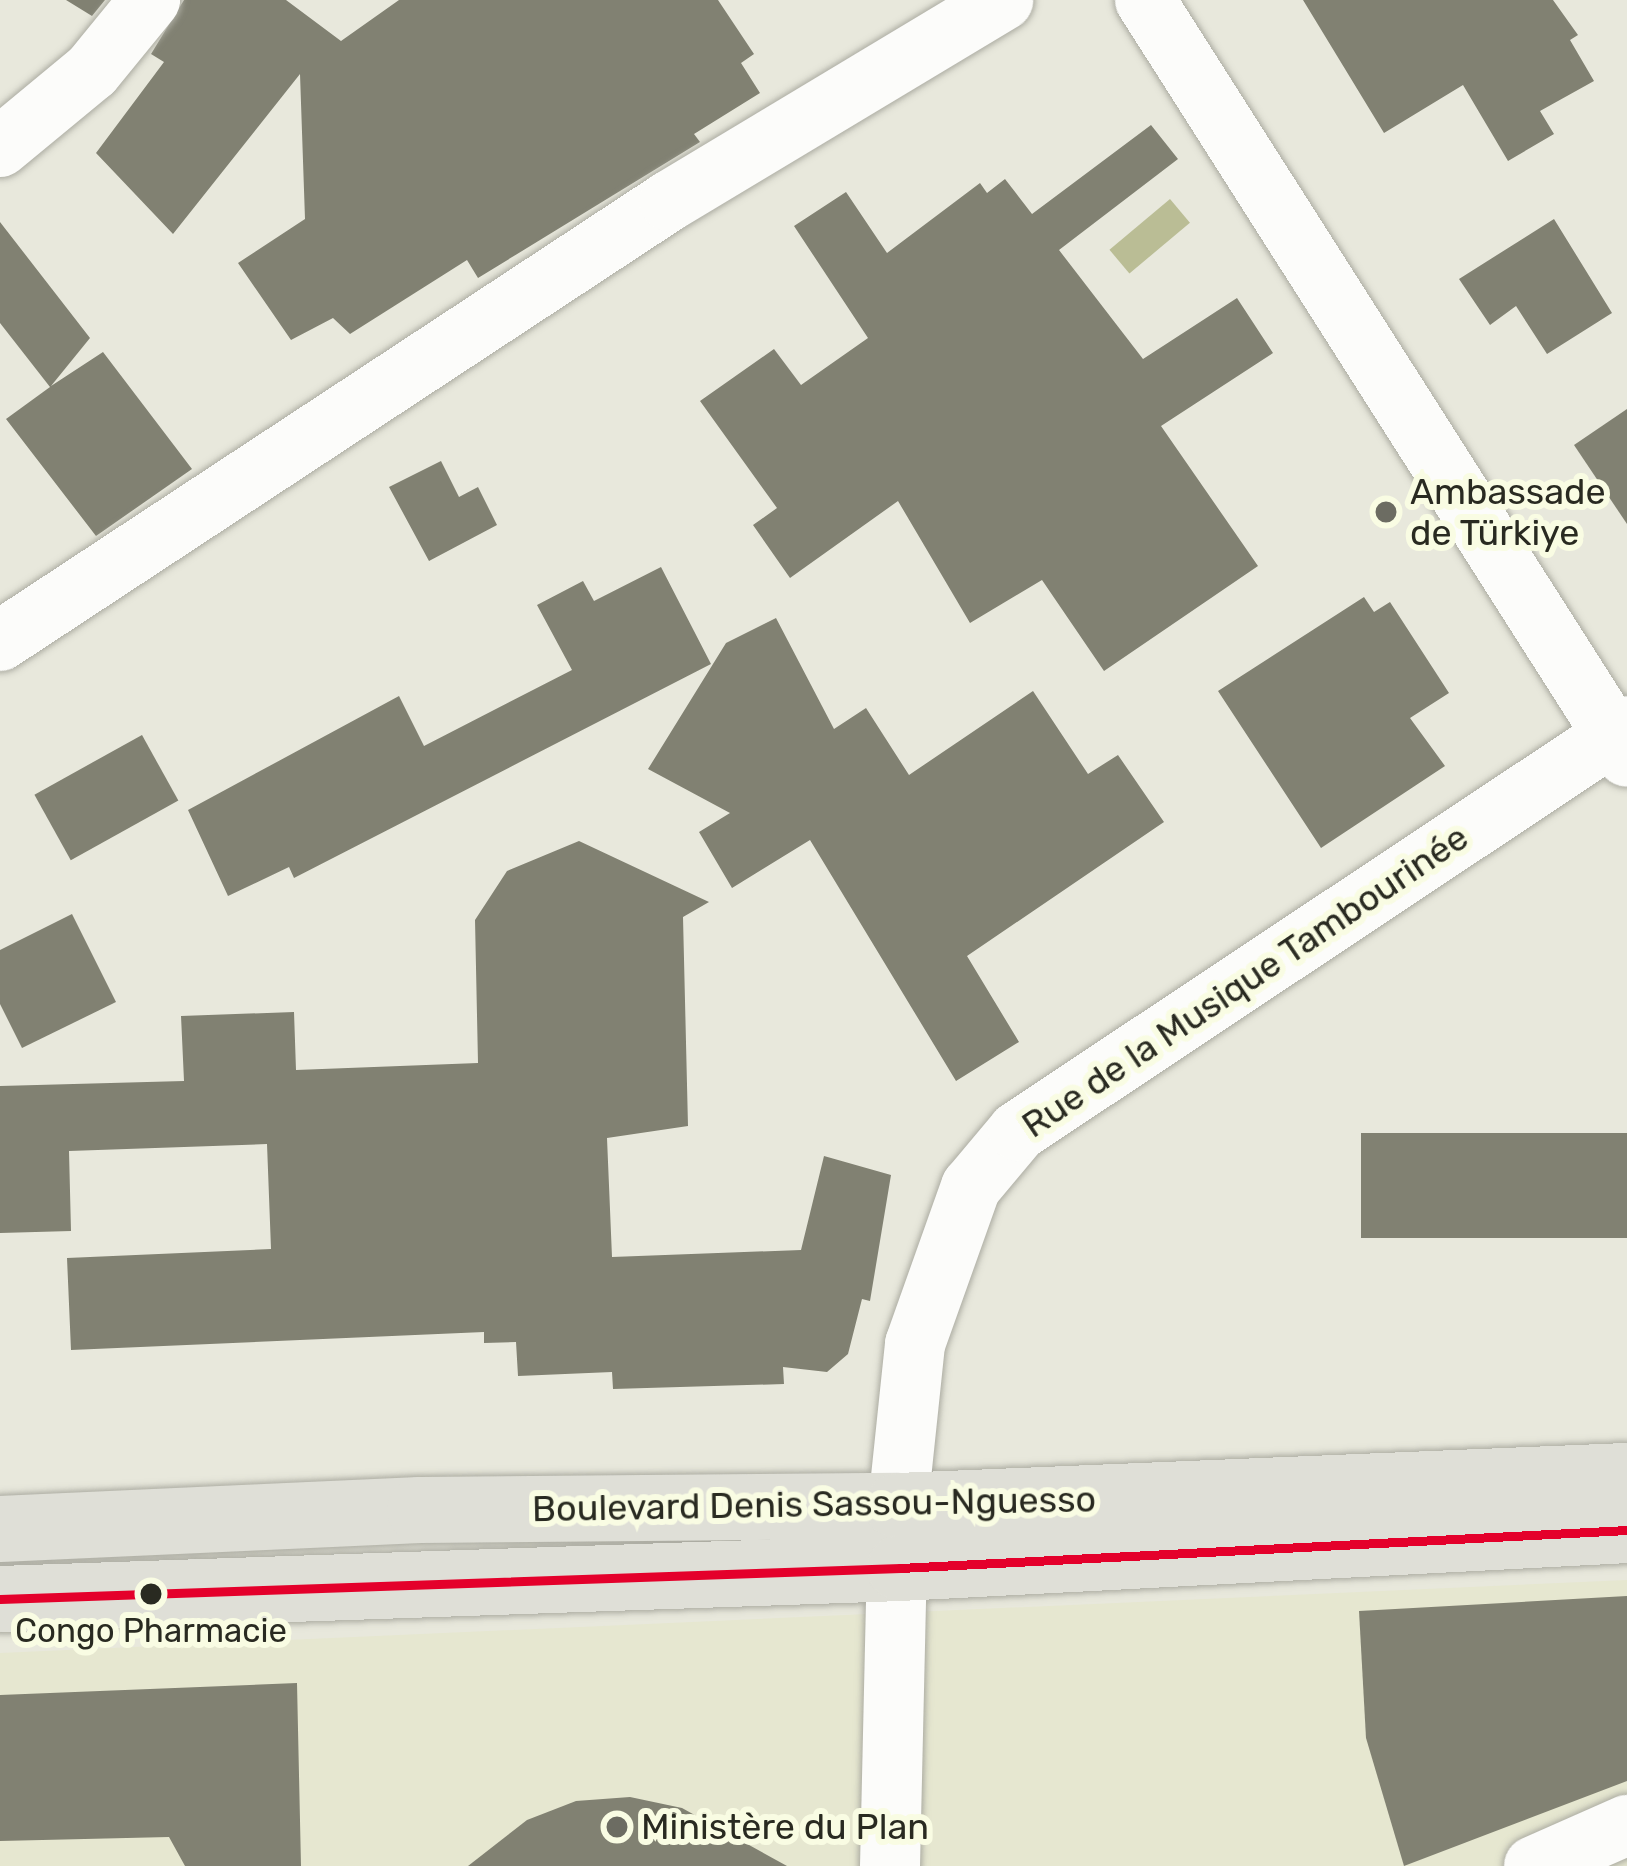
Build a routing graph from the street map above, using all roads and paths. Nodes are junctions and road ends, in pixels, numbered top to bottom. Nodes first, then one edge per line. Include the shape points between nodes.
1 (150, 0) edge
2 (1003, 0) edge
3 (1145, 0) edge
4 (0, 148) edge
5 (0, 641) edge
6 (1622, 740) edge
7 (1627, 1476) edge
8 (420, 1510) junction
9 (0, 1529) edge
10 (1627, 1529) edge
11 (899, 1537) junction
12 (434, 1579) junction
13 (0, 1599) edge
14 (1627, 1825) edge
15 (890, 1866) edge
16 (1534, 1866) edge

1 - 4 street via 92,71
2 - 5 street via 669,202
3 - 6 street
6 - 11 street, Rue de la Musique Tambourinée via 1018,1131 971,1187 937,1267 915,1344
7 - 11 main road, Boulevard Denis Sassou-Nguesso
8 - 9 main road, Boulevard Denis Sassou-Nguesso
8 - 11 main road, Boulevard Denis Sassou-Nguesso
8 - 12 main road
10 - 11 main road, Boulevard Denis Sassou-Nguesso
11 - 12 main road, Boulevard Denis Sassou-Nguesso
11 - 15 street, Rue de la Musique Tambourinée
12 - 13 main road, Boulevard Denis Sassou-Nguesso
14 - 16 street

